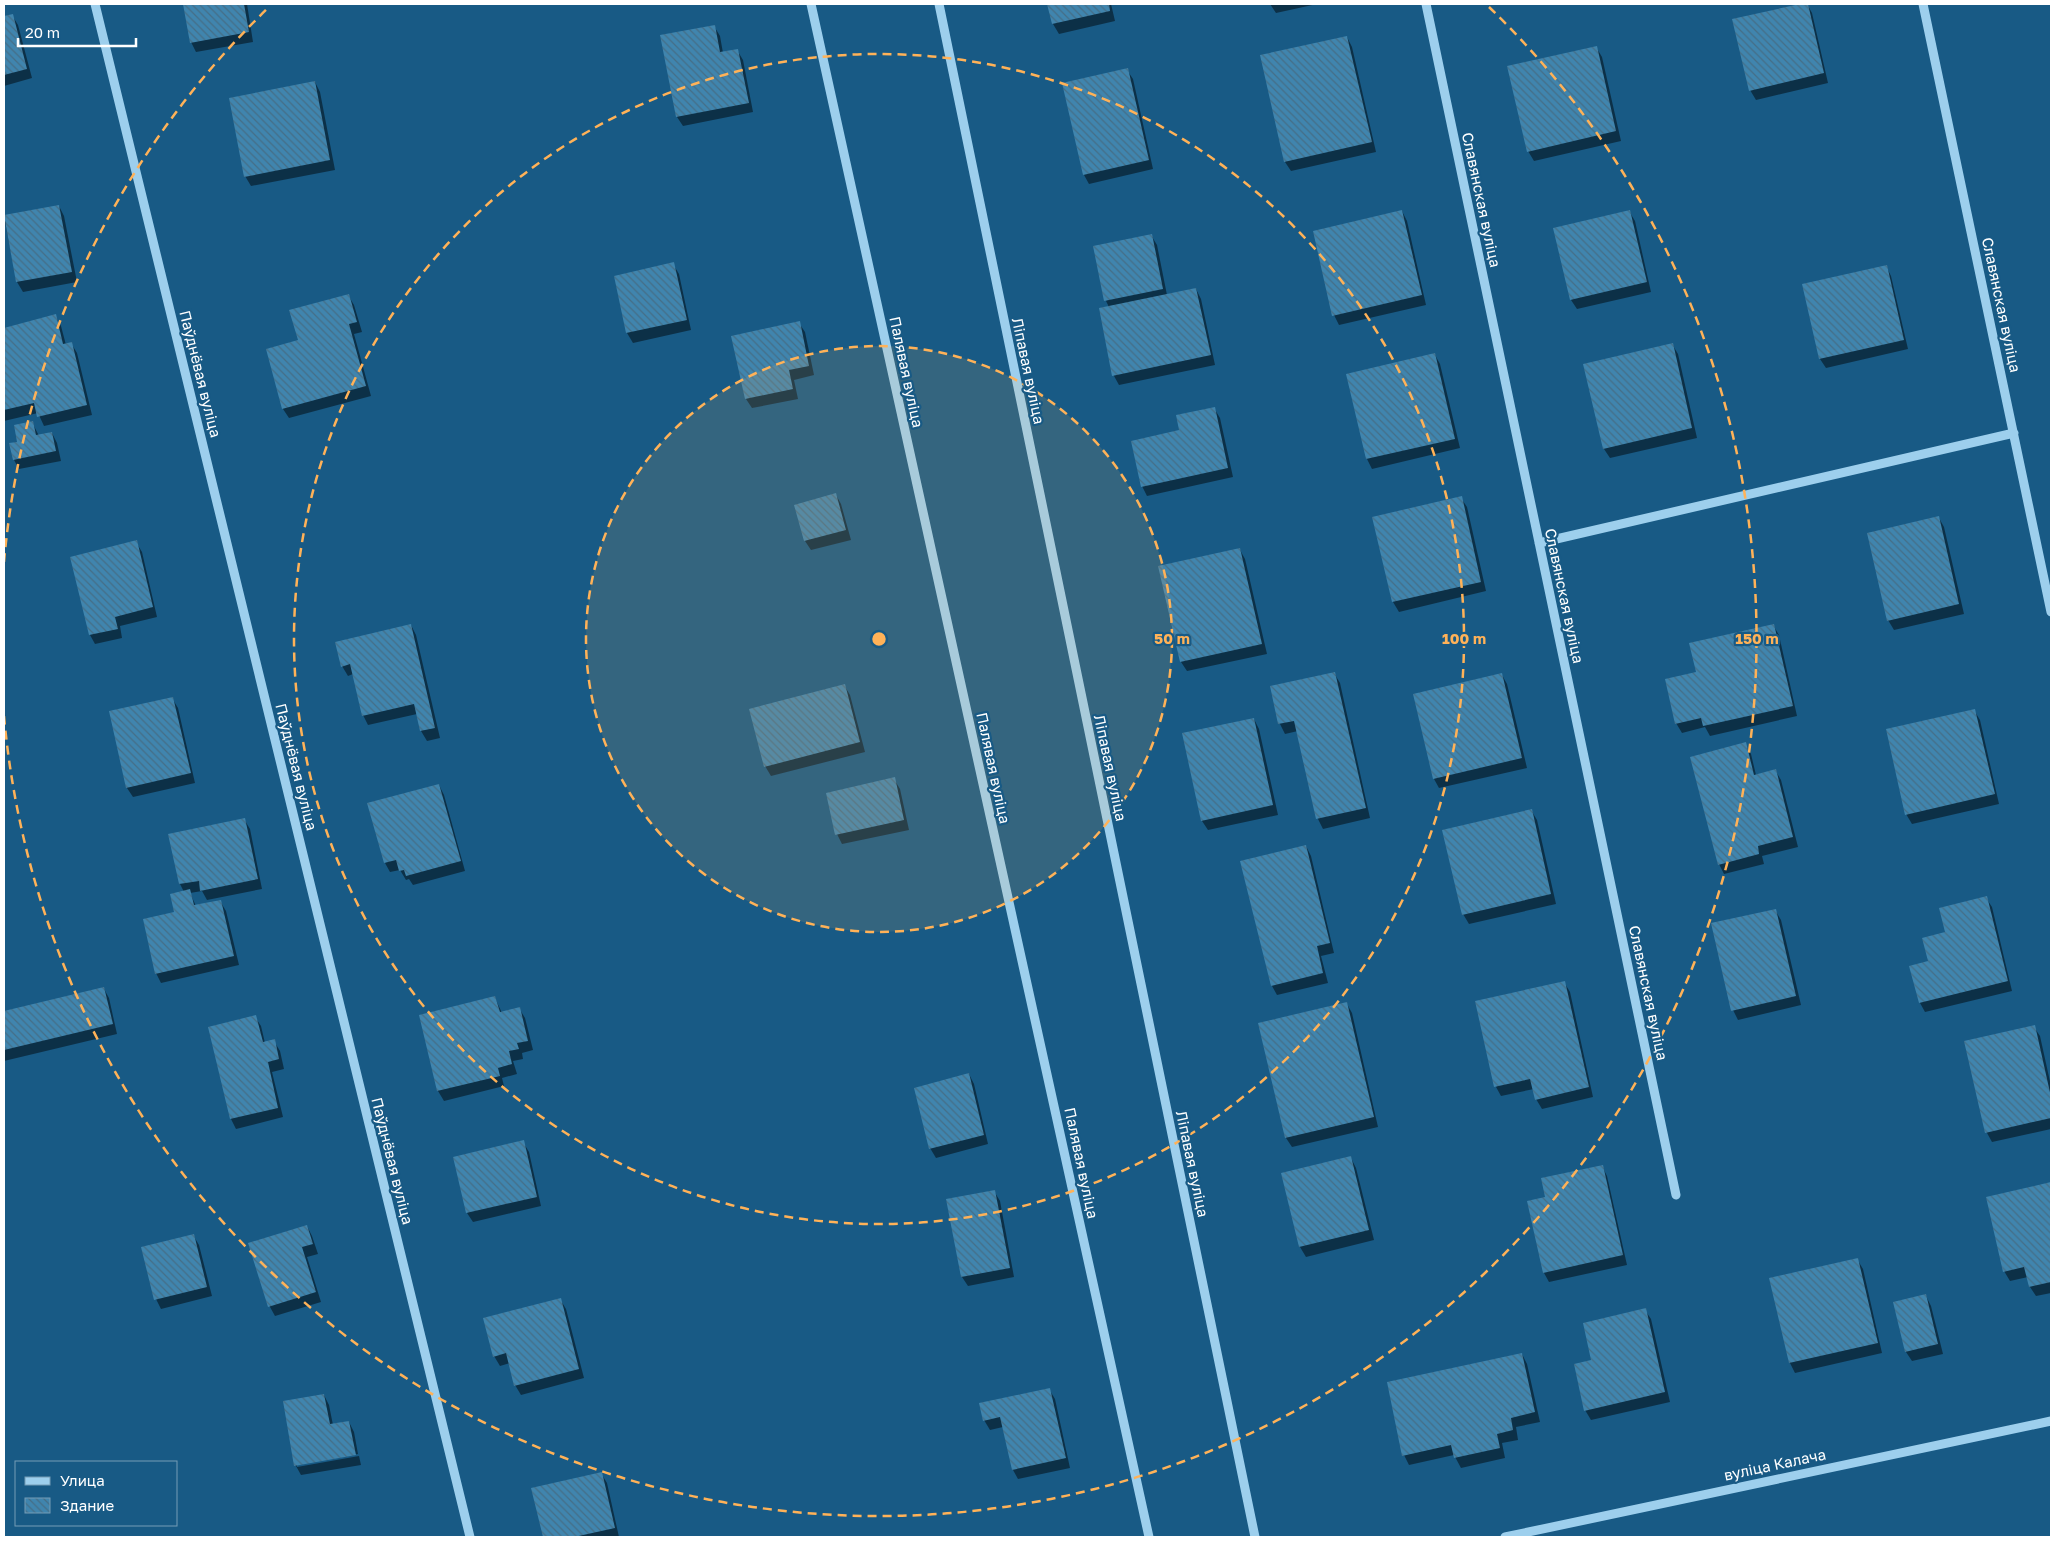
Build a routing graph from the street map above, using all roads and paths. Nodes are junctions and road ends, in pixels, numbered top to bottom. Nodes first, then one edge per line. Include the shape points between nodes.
1 (95, 4) edge
2 (811, 4) edge
3 (939, 4) edge
4 (1426, 4) edge
5 (1923, 4) edge
6 (2014, 433) junction
7 (1539, 542) junction
8 (2051, 612) edge
9 (1676, 1194) dead end
10 (2051, 1420) edge
11 (470, 1537) edge
12 (1149, 1537) edge
13 (1255, 1537) edge
14 (1505, 1537) edge

1 - 11 street, Паўднёвая вуліца
2 - 12 street, Палявая вуліца
3 - 13 street, Ліпавая вуліца
4 - 7 street, Славянская вуліца
5 - 6 street, Славянская вуліца
6 - 7 street
6 - 8 street, Славянская вуліца
7 - 9 street, Славянская вуліца
10 - 14 street, вуліца Калача

